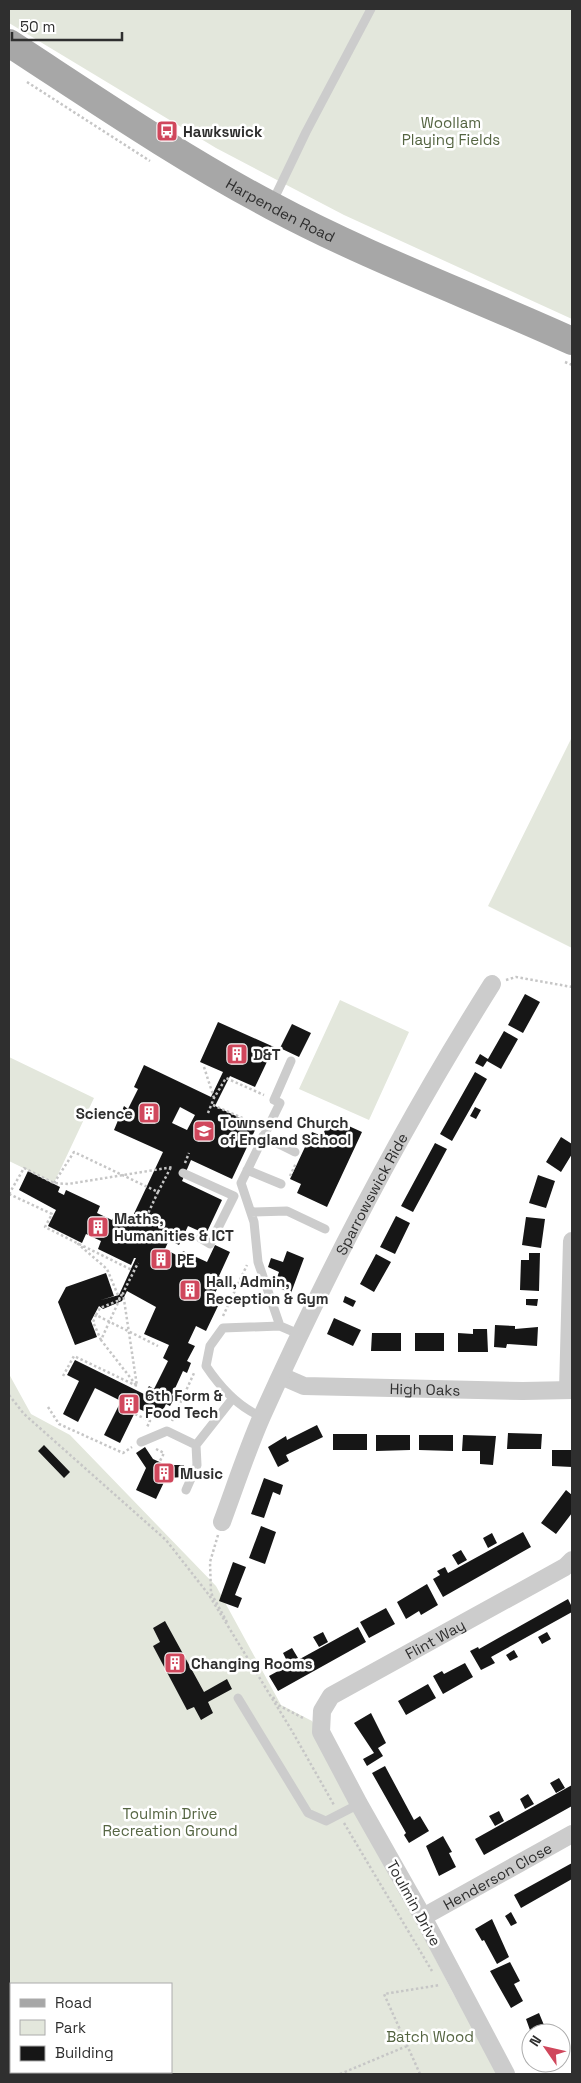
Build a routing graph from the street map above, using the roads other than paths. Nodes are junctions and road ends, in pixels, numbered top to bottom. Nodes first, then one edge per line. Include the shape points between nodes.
1 (371, 9) edge
2 (9, 43) edge
3 (271, 206) junction
4 (572, 341) edge
5 (492, 984) road end
6 (291, 1061) dead end
7 (263, 1132) junction
8 (295, 1152) dead end
9 (181, 1168) road end
10 (248, 1170) junction
11 (281, 1184) dead end
12 (244, 1193) junction
13 (234, 1196) junction
14 (251, 1212) junction
15 (325, 1230) dead end
16 (200, 1238) dead end
17 (572, 1241) edge
18 (280, 1326) junction
19 (301, 1335) junction
20 (281, 1376) junction
21 (570, 1390) edge
22 (232, 1398) junction
23 (262, 1417) junction
24 (141, 1442) road end
25 (196, 1446) junction
26 (186, 1490) dead end
27 (222, 1522) road end
28 (570, 1569) edge
29 (238, 1698) dead end
30 (321, 1730) joint
31 (359, 1804) junction
32 (572, 1834) edge
33 (423, 1917) junction
34 (506, 2074) edge

1 - 3 lane
2 - 3 main road, Harpenden Road via 120,116
3 - 4 main road, Harpenden Road via 365,252
5 - 19 street, Sparrowswick Ride via 388,1159
6 - 7 lane via 274,1100 280,1103
7 - 8 lane
7 - 10 lane
9 - 13 lane
10 - 11 lane
10 - 12 lane via 241,1183
12 - 13 lane
12 - 14 lane
13 - 16 lane via 210,1244
14 - 15 lane via 287,1211
14 - 18 lane via 258,1262
17 - 21 street
18 - 19 lane
18 - 22 lane via 222,1328 210,1346 206,1366
19 - 20 street, Sparrowswick Ride
20 - 21 street, High Oaks via 304,1386
20 - 23 street, Sparrowswick Ride
22 - 23 lane
22 - 25 lane
23 - 27 street, Sparrowswick Ride
24 - 25 lane via 167,1431
25 - 26 lane via 197,1466
28 - 30 street, Flint Way via 332,1696 322,1711
29 - 31 lane via 308,1814 326,1821
30 - 31 street, Toulmin Drive
31 - 33 street, Toulmin Drive
32 - 33 street, Henderson Close
33 - 34 street, Toulmin Drive

